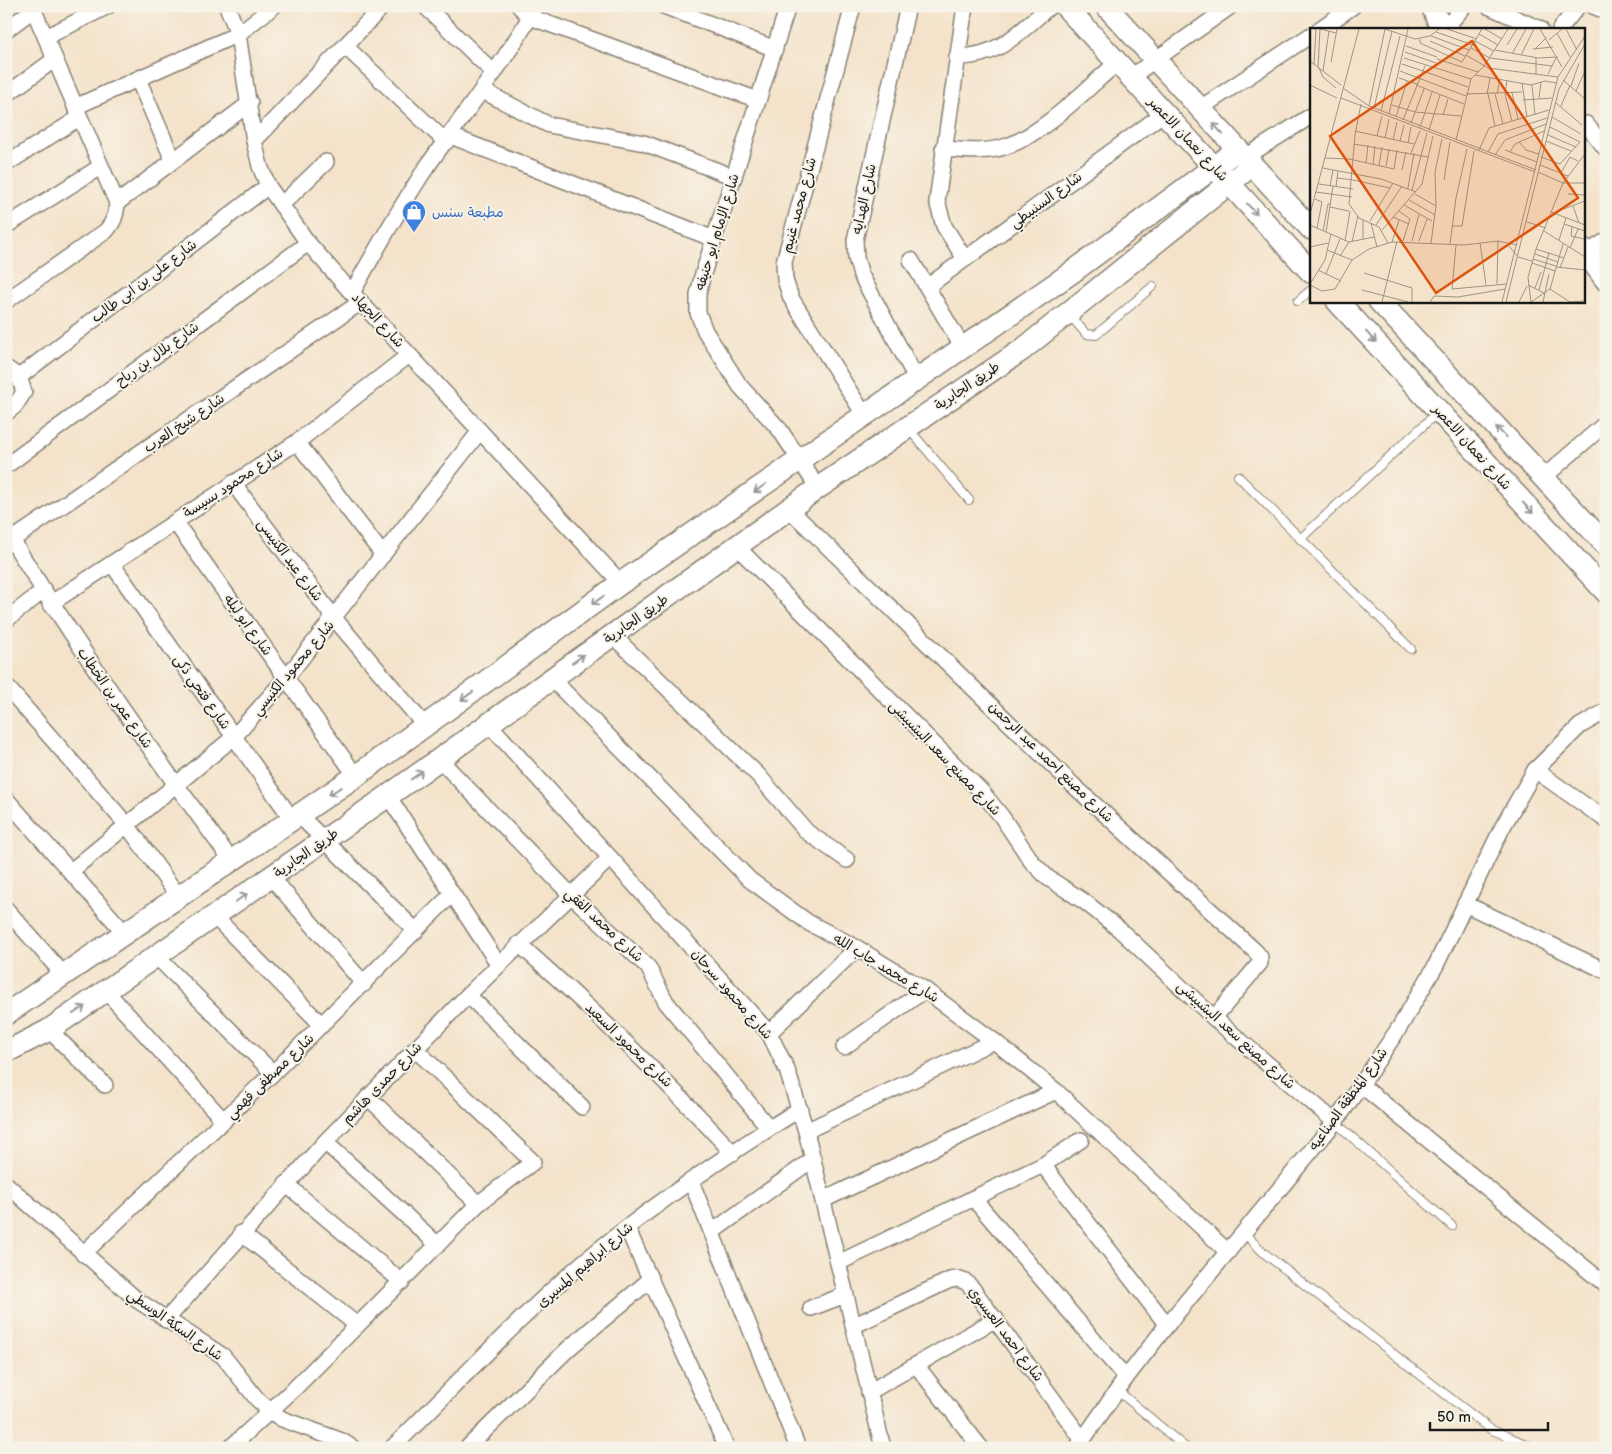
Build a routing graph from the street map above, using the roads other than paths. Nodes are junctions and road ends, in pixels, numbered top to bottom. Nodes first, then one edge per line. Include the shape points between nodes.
1 (108, 6) edge
2 (227, 6) edge
3 (274, 6) edge
4 (383, 6) edge
5 (425, 6) edge
6 (664, 6) edge
7 (788, 6) edge
8 (854, 6) edge
9 (908, 6) edge
10 (965, 6) edge
11 (1050, 6) edge
12 (1065, 6) edge
13 (1231, 6) edge
14 (1354, 6) edge
15 (1432, 6) edge
16 (1464, 6) edge
17 (1488, 6) edge
18 (1592, 6) edge
19 (33, 8) edge
20 (1573, 9) edge
21 (528, 10) edge
22 (1606, 11) edge
23 (1113, 14) edge
24 (1321, 28) edge
25 (1443, 28) edge
26 (1444, 28) edge
27 (1538, 28) edge
28 (1561, 28) edge
29 (6, 30) edge
30 (238, 34) junction
31 (46, 36) junction
32 (1310, 36) edge
33 (1097, 40) junction
34 (346, 46) junction
35 (775, 49) junction
36 (957, 57) junction
37 (55, 59) junction
38 (1155, 60) junction
39 (1124, 70) junction
40 (494, 73) junction
41 (138, 79) junction
42 (483, 90) junction
43 (6, 95) edge
44 (758, 100) junction
45 (250, 102) junction
46 (1200, 109) junction
47 (77, 113) junction
48 (1164, 113) junction
49 (1310, 117) edge
50 (1586, 124) dead end
51 (448, 139) junction
52 (254, 141) junction
53 (943, 149) junction
54 (1606, 149) edge
55 (1244, 158) junction
56 (173, 160) junction
57 (326, 162) dead end
58 (6, 164) edge
59 (100, 167) junction
60 (1221, 175) junction
61 (734, 176) junction
62 (268, 186) junction
63 (117, 203) junction
64 (281, 205) junction
65 (6, 226) edge
66 (1310, 228) edge
67 (714, 239) junction
68 (308, 243) junction
69 (1596, 244) edge
70 (964, 259) junction
71 (911, 260) dead end
72 (1310, 271) edge
73 (1606, 280) edge
74 (1153, 286) dead end
75 (927, 287) junction
76 (1310, 291) edge
77 (357, 298) junction
78 (6, 300) edge
79 (1298, 301) dead end
80 (1338, 302) edge
81 (1379, 302) edge
82 (1068, 313) junction
83 (963, 348) junction
84 (410, 354) junction
85 (6, 368) edge
86 (19, 377) junction
87 (917, 380) junction
88 (1439, 411) junction
89 (6, 413) edge
90 (865, 416) junction
91 (1606, 423) edge
92 (907, 426) junction
93 (480, 431) junction
94 (296, 442) junction
95 (800, 460) junction
96 (1528, 461) junction
97 (6, 466) edge
98 (1238, 476) dead end
99 (1544, 477) junction
100 (1503, 481) junction
101 (233, 483) junction
102 (818, 488) junction
103 (969, 500) dead end
104 (789, 509) junction
105 (175, 522) junction
106 (8, 538) edge
107 (1300, 539) junction
108 (1606, 544) edge
109 (737, 547) junction
110 (383, 555) junction
111 (112, 564) junction
112 (621, 583) junction
113 (1606, 592) edge
114 (47, 597) junction
115 (334, 618) junction
116 (6, 620) edge
117 (612, 635) junction
118 (1411, 649) dead end
119 (286, 678) junction
120 (552, 678) junction
121 (6, 686) edge
122 (1606, 711) edge
123 (1606, 718) edge
124 (488, 724) junction
125 (1580, 726) junction
126 (426, 727) junction
127 (234, 737) junction
128 (439, 759) junction
129 (1535, 770) junction
130 (356, 776) junction
131 (175, 785) junction
132 (388, 796) junction
133 (6, 799) edge
134 (296, 817) junction
135 (1606, 820) edge
136 (127, 825) junction
137 (323, 841) junction
138 (610, 858) junction
139 (231, 860) junction
140 (846, 860) dead end
141 (70, 871) junction
142 (271, 877) junction
143 (452, 894) junction
144 (571, 895) junction
145 (178, 896) junction
146 (1465, 904) junction
147 (6, 909) edge
148 (214, 916) junction
149 (416, 931) junction
150 (124, 932) junction
151 (519, 944) junction
152 (856, 948) junction
153 (156, 956) junction
154 (498, 965) junction
155 (1606, 971) edge
156 (63, 974) junction
157 (364, 984) junction
158 (925, 990) junction
159 (106, 991) junction
160 (468, 995) junction
161 (7, 1011) edge
162 (1214, 1018) junction
163 (322, 1026) junction
164 (48, 1030) junction
165 (770, 1033) junction
166 (994, 1041) junction
167 (844, 1047) dead end
168 (415, 1049) junction
169 (6, 1052) edge
170 (273, 1073) junction
171 (1361, 1085) junction
172 (105, 1086) dead end
173 (1056, 1091) junction
174 (368, 1097) junction
175 (582, 1107) dead end
176 (800, 1109) junction
177 (224, 1121) junction
178 (1335, 1122) junction
179 (768, 1128) junction
180 (806, 1131) junction
181 (1081, 1140) dead end
182 (324, 1142) junction
183 (733, 1153) junction
184 (813, 1160) junction
185 (1043, 1165) junction
186 (691, 1181) junction
187 (6, 1184) edge
188 (286, 1184) junction
189 (973, 1198) junction
190 (823, 1200) junction
191 (478, 1204) junction
192 (1452, 1226) dead end
193 (627, 1228) junction
194 (712, 1232) junction
195 (1243, 1232) junction
196 (241, 1233) junction
197 (438, 1244) junction
198 (1228, 1252) junction
199 (84, 1254) junction
200 (838, 1263) junction
201 (650, 1279) junction
202 (402, 1282) junction
203 (1606, 1285) edge
204 (846, 1294) junction
205 (811, 1308) dead end
206 (996, 1319) junction
207 (166, 1320) junction
208 (357, 1325) junction
209 (1167, 1325) junction
210 (853, 1326) junction
211 (916, 1365) junction
212 (1126, 1378) junction
213 (1117, 1390) junction
214 (869, 1392) junction
215 (270, 1411) junction
216 (1080, 1443) edge
217 (230, 1448) edge
218 (353, 1448) edge
219 (392, 1448) edge
220 (467, 1448) edge
221 (727, 1448) edge
222 (798, 1448) edge
223 (882, 1448) edge
224 (981, 1448) edge
225 (1186, 1448) edge
226 (1535, 1448) edge

1 - 31 street
2 - 30 street, شارع الجهاد
3 - 30 street
4 - 34 street
5 - 40 street
6 - 35 street
7 - 35 street, شارع الإمام ابو حنيفه
8 - 90 street, شارع محمد غنيم via 784,262 791,298
9 - 87 street, شارع الهدايه via 855,240 861,275
10 - 36 street
11 - 36 street via 988,54
12 - 33 street, شارع نعمان الاعصر
13 - 38 street
14 - 24 street
15 - 25 street
16 - 26 street
17 - 27 street
18 - 22 street
19 - 29 street
19 - 31 street
20 - 28 street
21 - 40 street
21 - 44 street
23 - 33 street
23 - 38 street, شارع نعمان الاعصر
30 - 41 street
30 - 45 street, شارع الجهاد
31 - 37 street
32 - 46 street
33 - 39 street, شارع نعمان الاعصر
34 - 51 street
34 - 52 street
35 - 44 street, شارع الإمام ابو حنيفه
36 - 53 street
37 - 43 street
37 - 47 street
38 - 39 street
38 - 46 street, شارع نعمان الاعصر
39 - 48 street, شارع نعمان الاعصر
39 - 53 street via 1026,138 1003,148 978,151
40 - 42 street
41 - 47 street
41 - 56 street
42 - 51 street
42 - 61 street via 554,126 644,143
44 - 61 street, شارع الإمام ابو حنيفه
45 - 52 street, شارع الجهاد
45 - 56 street
55 -> 46 street, شارع نعمان الاعصر
47 - 58 street
47 - 59 street
48 - 60 street, شارع نعمان الاعصر
48 - 70 street, شارع السنبيطي
49 - 55 street
50 - 54 street
51 - 67 street
51 - 77 street via 400,210
52 - 62 street, شارع الجهاد
53 - 70 street via 937,201 944,226
55 - 60 street, طريق الجابرية
55 - 66 street, شارع نعمان الاعصر
56 - 63 street
57 - 64 street
59 - 63 street
59 - 65 street
60 -> 72 street, شارع نعمان الاعصر
60 - 82 street, طريق الجابرية
60 - 83 street, طريق الجابرية
61 - 67 street, شارع الإمام ابو حنيفه
62 - 64 street, شارع الجهاد
62 - 86 street, شارع على بن ابى طالب
63 - 78 street via 113,224 106,231
64 - 68 street, شارع الجهاد
67 - 95 street, شارع الإمام ابو حنيفه via 698,295 698,313 740,386 780,430
68 - 77 street, شارع الجهاد
68 - 97 street, شارع بلال بن رباح
69 - 73 street
70 - 75 street, شارع السنبيطي
71 - 75 street
74 - 82 lane via 1096,335 1086,334
75 - 83 street
76 - 79 lane
77 - 84 street, شارع الجهاد
77 - 106 street, شارع شيخ العرب
80 -> 88 street, شارع نعمان الاعصر
96 -> 81 street
82 - 92 street, طريق الجابرية via 1022,350
83 - 87 street, طريق الجابرية
84 - 93 street, شارع الجهاد
84 - 94 street, شارع محمود بسيسة
85 - 86 street
86 - 89 street via 24,392 21,400
87 - 90 street, طريق الجابرية
88 - 100 street, شارع نعمان الاعصر
88 - 107 lane
90 - 95 street, طريق الجابرية
91 - 99 street
92 - 102 street, طريق الجابرية
92 - 103 lane
93 - 110 street, شارع محمود الكنيسي
93 - 112 street, شارع الجهاد
94 - 101 street, شارع محمود بسيسة
94 - 110 street
95 - 102 street, شارع الإمام ابو حنيفه
95 -> 112 street, طريق الجابرية
96 - 99 street
96 - 100 street
98 - 107 lane
99 - 108 street
100 -> 113 street, شارع نعمان الاعصر
101 - 105 street, شارع محمود بسيسة
101 - 115 street, شارع عيد الكنيسى
102 - 104 street, طريق الجابرية
104 - 109 street, طريق الجابرية
104 - 162 street, شارع مصنع احمد عبد الرحمن via 1073,785 1256,952 1260,963
105 - 111 street, شارع محمود بسيسة
105 - 119 street, شارع ابو ليله
106 - 114 street, شارع عمر بن الخطاب
107 - 118 lane
109 - 117 street, طريق الجابرية
109 - 162 street, شارع مصنع سعد البشبيشى via 982,792 1032,862 1048,878 1086,902 1120,930
110 - 115 street, شارع محمود الكنيسي
111 - 114 street, شارع محمود بسيسة
111 - 127 street, شارع فتحي ذكى
112 -> 126 street, طريق الجابرية
114 - 116 street, شارع محمود بسيسة
114 - 131 street, شارع عمر بن الخطاب
115 - 119 street, شارع محمود الكنيسي
115 - 126 street, شارع عيد الكنيسى
120 -> 117 street, طريق الجابرية
117 - 140 street via 758,775 808,832
119 - 127 street, شارع محمود الكنيسي
119 - 130 street, شارع ابو ليله
120 - 124 street, طريق الجابرية
120 - 152 street, شارع محمد جاب الله via 750,880 809,923
121 - 136 street
122 - 125 street, شارع المنطقة الصناعيه
123 - 125 street, شارع المنطقة الصناعيه
124 - 128 street, طريق الجابرية
124 - 138 street, شارع محمود سرحان
125 - 129 street, شارع المنطقة الصناعيه
126 - 130 street, طريق الجابرية
127 - 131 street, شارع محمود الكنيسي
127 - 134 street, شارع فتحي ذكى
132 -> 128 street, طريق الجابرية
128 - 144 street, شارع محمد الفقي
129 - 135 street
129 - 146 street, شارع المنطقة الصناعيه
130 -> 134 street, طريق الجابرية
131 - 136 street, شارع محمود الكنيسي
131 - 139 street, شارع عمر بن الخطاب
132 - 137 street, طريق الجابرية
132 - 143 street
133 - 141 street
134 - 137 street, شارع فتحي ذكى
134 - 139 street, طريق الجابرية
136 - 141 street, شارع محمود الكنيسي
136 - 145 street
137 - 142 street, طريق الجابرية
137 - 149 street, شارع فتحي ذكى
138 - 144 street, شارع حمدى هاشم
138 - 165 street, شارع محمود سرحان
139 - 145 street, طريق الجابرية
141 - 150 street
148 -> 142 street, طريق الجابرية
142 - 157 street
143 - 149 street, شارع مصطفى فهمي
143 - 154 street
144 - 151 street, شارع حمدى هاشم
144 - 179 street, شارع محمد الفقي via 648,967 666,1002
145 - 150 street, طريق الجابرية
146 - 155 street
146 - 171 street, شارع المنطقة الصناعيه via 1435,967
147 - 156 street
148 - 153 street, طريق الجابرية
148 - 163 street
149 - 157 street, شارع مصطفى فهمي
150 - 156 street, طريق الجابرية
151 - 154 street, شارع حمدى هاشم
151 - 183 street, شارع محمود السعيد via 666,1079
152 - 158 street, شارع محمد جاب الله
152 - 165 street
153 - 159 street, طريق الجابرية
153 - 170 street
154 - 160 street, شارع حمدى هاشم
156 - 161 street, طريق الجابرية
157 - 163 street, شارع مصطفى فهمي
158 - 166 street, شارع محمد جاب الله
158 - 167 street
164 -> 159 street, طريق الجابرية
159 - 177 street
160 - 168 street, شارع حمدى هاشم
160 - 175 street
162 - 178 street, شارع مصنع سعد البشبيشى
163 - 170 street, شارع مصطفى فهمي
164 - 169 street, طريق الجابرية
164 - 172 street
165 - 176 street, شارع محمود سرحان
166 - 173 street, شارع محمد جاب الله
166 - 180 street
168 - 174 street, شارع حمدى هاشم
168 - 191 street via 533,1162
170 - 177 street, شارع مصطفى فهمي
171 - 178 street, شارع المنطقة الصناعيه
171 - 203 street
173 - 190 street
173 - 198 street, شارع محمد جاب الله
174 - 182 street, شارع حمدى هاشم
174 - 191 street
176 - 179 street, شارع ابراهيم المسيرى
176 - 180 street, شارع محمود سرحان
177 - 199 street, شارع مصطفى فهمي
178 - 192 lane
178 - 195 street, شارع المنطقة الصناعيه
179 - 183 street, شارع ابراهيم المسيرى
180 - 184 street, شارع محمود سرحان
181 - 185 street
182 - 188 street, شارع حمدى هاشم
182 - 197 street
183 - 186 street, شارع ابراهيم المسيرى
184 - 190 street, شارع محمود سرحان
184 - 194 street
185 - 189 street
185 - 209 street
186 - 193 street, شارع ابراهيم المسيرى
186 - 194 street
187 - 199 street, شارع السكة الوسطي
188 - 196 street, شارع حمدى هاشم
188 - 202 street
189 - 200 street
189 - 212 street
190 - 200 street, شارع محمود سرحان
191 - 197 street
193 - 201 street
193 - 219 street, شارع ابراهيم المسيرى via 545,1298
194 - 222 street
195 - 198 street, شارع المنطقة الصناعيه
195 - 226 lane via 1264,1253 1490,1429
196 - 207 street, شارع حمدى هاشم
196 - 208 street
197 - 202 street
198 - 209 street, شارع المنطقة الصناعيه
199 - 207 street, شارع السكة الوسطي
200 - 204 street, شارع محمود سرحان
201 - 220 street via 569,1348
201 - 221 street
202 - 208 street
204 - 205 street
204 - 210 street, شارع محمود سرحان
206 - 210 street, شارع احمد العيسوي via 966,1282 957,1279
206 - 211 street
206 - 216 street, شارع احمد العيسوي
207 - 215 street, شارع السكة الوسطي via 223,1356 257,1400
208 - 215 street
209 - 212 street, شارع المنطقة الصناعيه
210 - 214 street, شارع محمود سرحان
211 - 214 street
211 - 224 street
212 - 213 street, شارع المنطقة الصناعيه
213 - 216 street, شارع المنطقة الصناعيه
213 - 225 lane
214 - 223 street, شارع محمود سرحان
215 - 217 street
215 - 218 street, شارع السكة الوسطي

